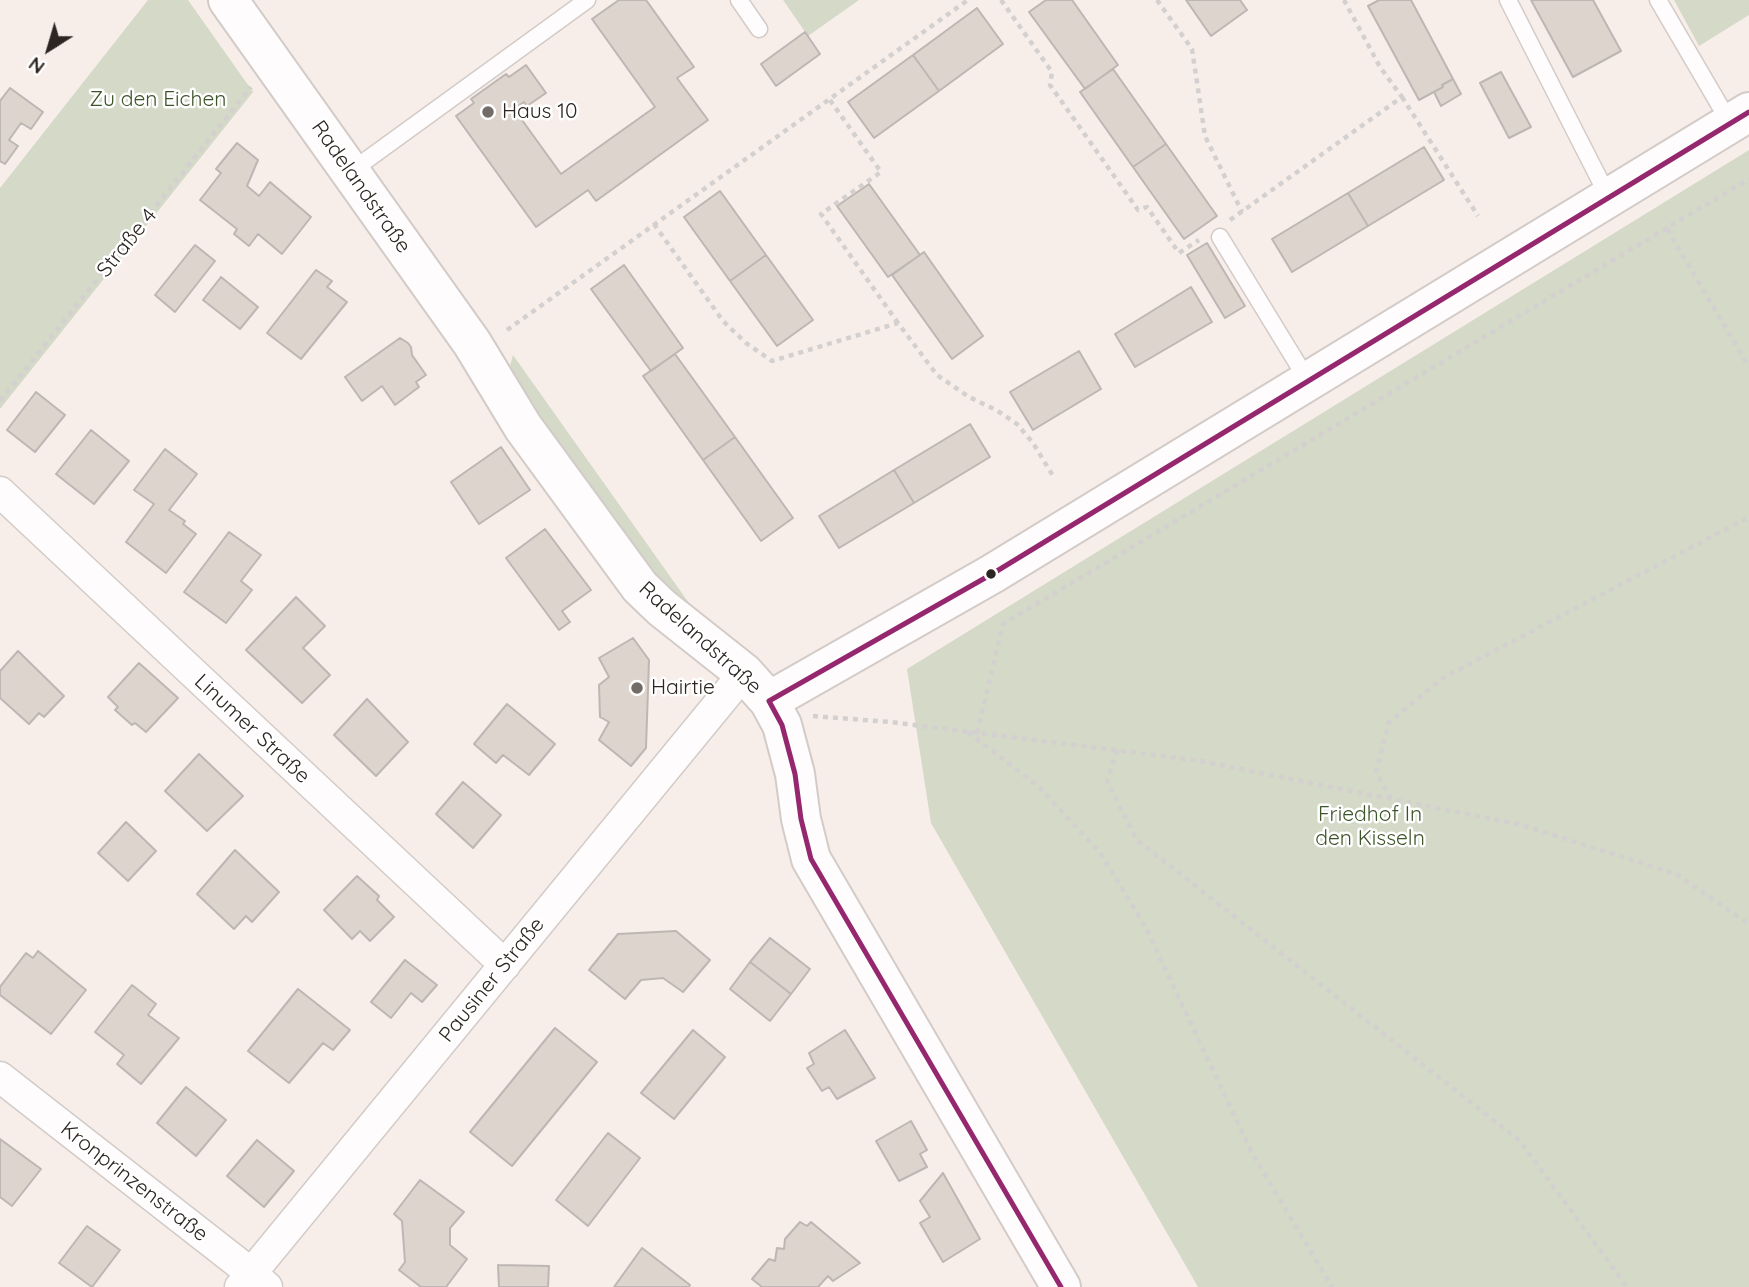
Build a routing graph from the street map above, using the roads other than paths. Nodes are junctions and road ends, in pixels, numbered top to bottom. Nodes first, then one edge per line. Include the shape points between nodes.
1 (228, 0) edge
2 (587, 0) edge
3 (738, 0) edge
4 (1508, 0) edge
5 (1658, 0) edge
6 (759, 29) dead end
7 (1740, 118) edge
8 (350, 172) junction
9 (1609, 198) junction
10 (1217, 232) road end
11 (1308, 381) junction
12 (0, 492) edge
13 (744, 673) junction
14 (769, 701) junction
15 (505, 965) junction
16 (0, 1077) edge
17 (253, 1282) edge
18 (1061, 1287) edge

1 - 8 street, Radelandstraße
2 - 8 lane
3 - 6 lane
4 - 9 lane
5 - 7 lane
7 - 9 street
8 - 13 street, Radelandstraße via 472,343 523,427 640,587
9 - 11 street
10 - 11 lane
11 - 14 street via 992,575
12 - 15 street, Linumer Straße
13 - 14 street, Radelandstraße
13 - 15 street, Pausiner Straße
14 - 18 street, Radelandstraße via 782,725 811,859
15 - 17 street, Pausiner Straße
16 - 17 street, Kronprinzenstraße

